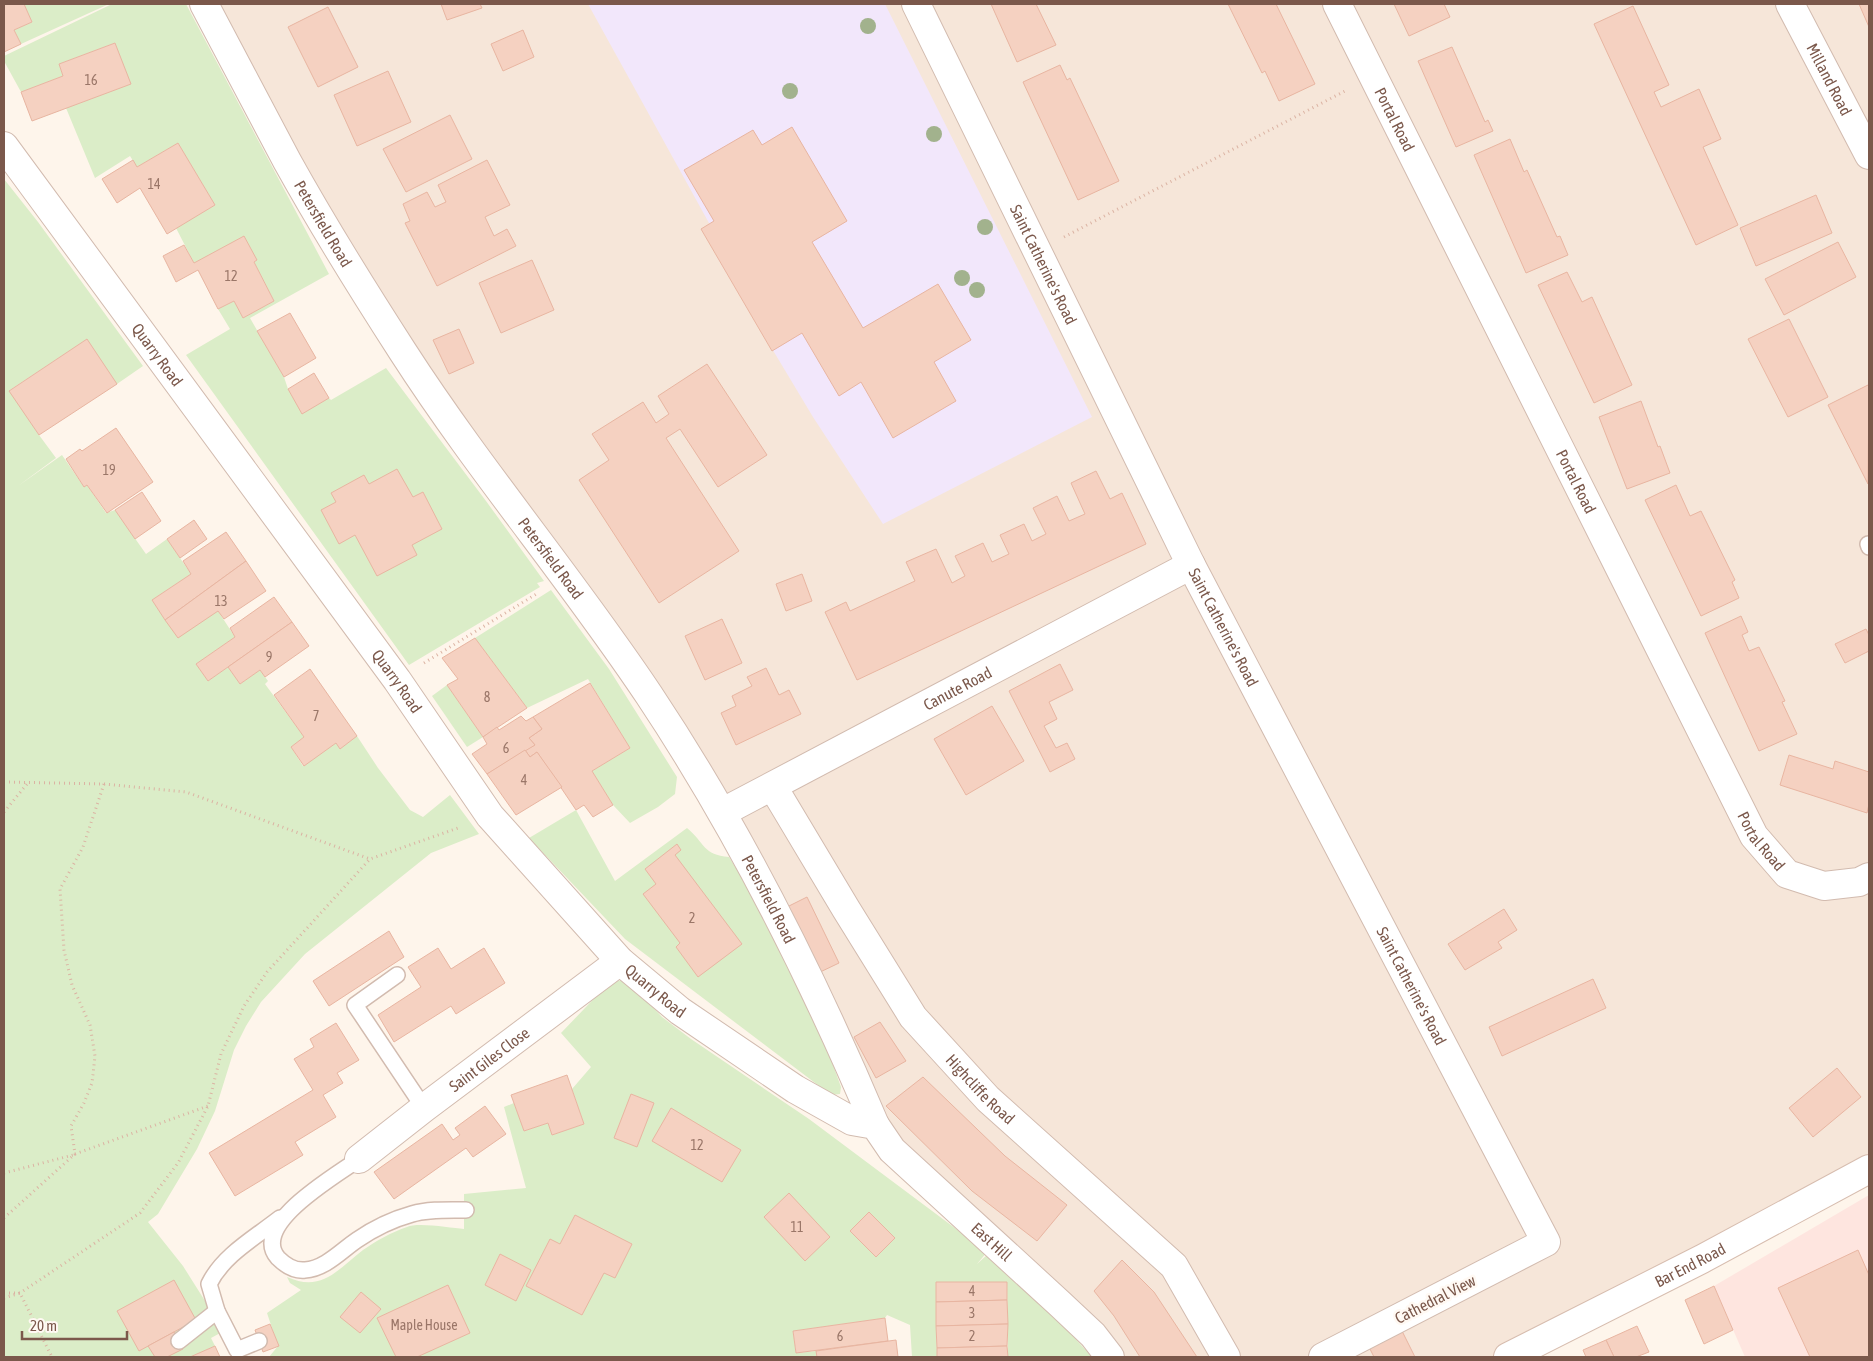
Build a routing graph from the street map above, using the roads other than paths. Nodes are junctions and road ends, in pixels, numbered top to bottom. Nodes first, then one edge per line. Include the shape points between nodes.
1 (204, 4) edge
2 (916, 4) edge
3 (1337, 4) edge
4 (1790, 4) edge
5 (4, 146) edge
6 (1869, 155) edge
7 (1191, 565) junction
8 (773, 786) junction
9 (723, 812) junction
10 (1869, 877) edge
11 (620, 961) junction
12 (397, 975) dead end
13 (424, 1108) junction
14 (875, 1125) junction
15 (359, 1159) joint
16 (1869, 1170) edge
17 (466, 1210) dead end
18 (284, 1216) junction
19 (1546, 1242) joint
20 (217, 1311) junction
21 (179, 1340) dead end
22 (259, 1341) dead end
23 (1110, 1357) edge
24 (1226, 1357) edge
25 (1323, 1357) edge
26 (1508, 1357) edge

1 - 9 street, Petersfield Road via 288,162 404,354 648,694
2 - 7 street, Saint Catherine's Road
3 - 10 street, Portal Road via 1754,836 1787,874 1824,886 1859,882
4 - 6 street, Milland Road
5 - 11 street, Quarry Road via 397,680 490,816
7 - 8 street, Canute Road
7 - 19 street, Saint Catherine's Road
8 - 9 street, Canute Road
8 - 24 street, Highcliffe Road via 913,1016 988,1098 1174,1266
9 - 14 street, Petersfield Road via 813,988
11 - 13 street, Saint Giles Close
11 - 14 street, Quarry Road via 680,1011 795,1089 852,1121
12 - 13 lane via 355,1005
13 - 15 street, Saint Giles Close
14 - 23 street, East Hill via 892,1150 1093,1335
15 - 18 lane
16 - 26 street, Bar End Road
17 - 18 lane via 413,1214 389,1223 358,1239 328,1262 306,1270 289,1267 277,1257 272,1244 276,1227
18 - 20 lane via 233,1254 214,1274 210,1284
19 - 25 street, Cathedral View
20 - 21 lane
20 - 22 lane via 236,1350

